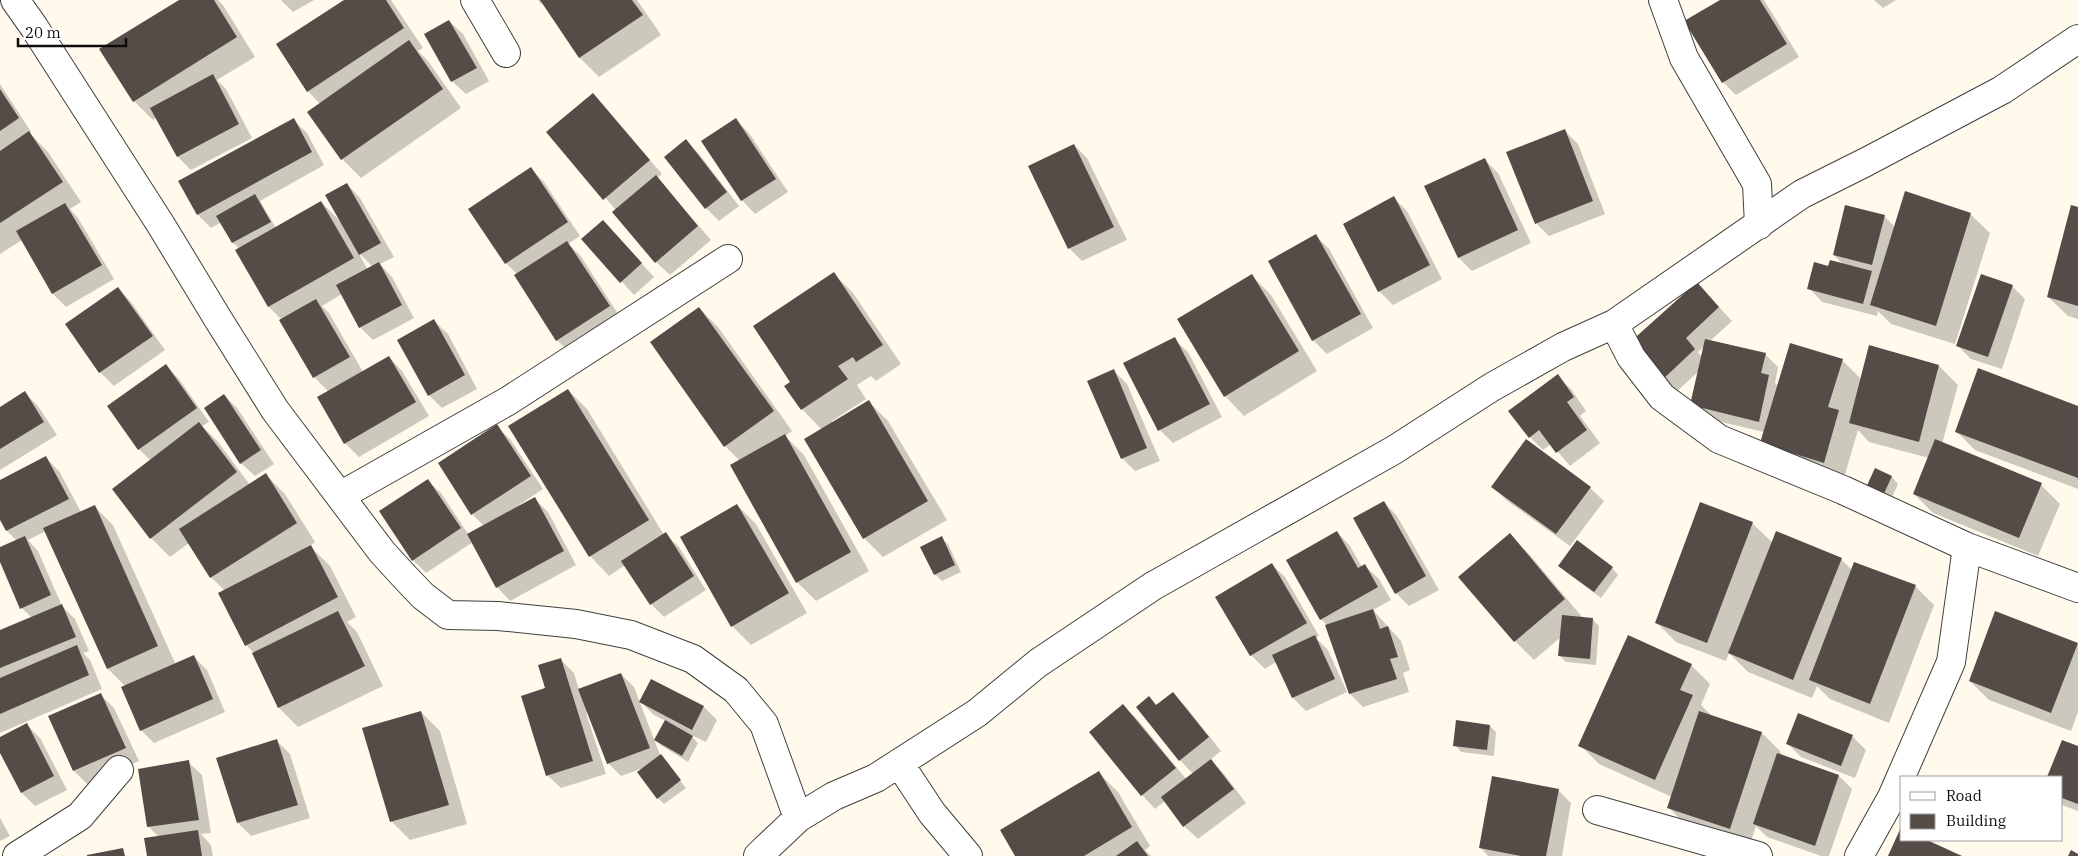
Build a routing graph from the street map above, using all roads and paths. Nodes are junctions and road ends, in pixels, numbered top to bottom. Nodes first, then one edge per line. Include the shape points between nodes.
1 (15, 0) edge
2 (475, 0) edge
3 (1663, 0) edge
4 (2078, 39) edge
5 (506, 53) dead end
6 (1757, 184) junction
7 (1802, 194) junction
8 (1759, 225) junction
9 (728, 259) dead end
10 (1614, 324) junction
11 (340, 496) junction
12 (1967, 547) junction
13 (2078, 588) edge
14 (899, 763) junction
15 (119, 770) dead end
16 (1901, 776) edge
17 (1900, 779) edge
18 (1597, 810) dead end
19 (798, 818) junction
20 (17, 856) edge
21 (758, 856) edge
22 (968, 856) edge
23 (1758, 856) edge
24 (1859, 856) edge

1 - 11 street via 161,225 275,410
2 - 5 street
3 - 6 street via 1684,58
4 - 7 street via 2002,90
6 - 7 street
6 - 8 street
7 - 8 street
8 - 10 street
9 - 11 street via 508,401
10 - 12 street via 1631,357 1662,397 1719,439 1843,490
10 - 14 street via 1562,347 1394,450 1152,586 1038,663 977,713
11 - 19 street via 382,552 423,596 448,615 498,616 585,626 632,635 693,659 736,690 764,724
12 - 13 street
12 - 16 street via 1951,662
14 - 19 street
14 - 22 street via 932,814
15 - 20 street via 80,816
17 - 24 street
18 - 23 street
19 - 21 street

